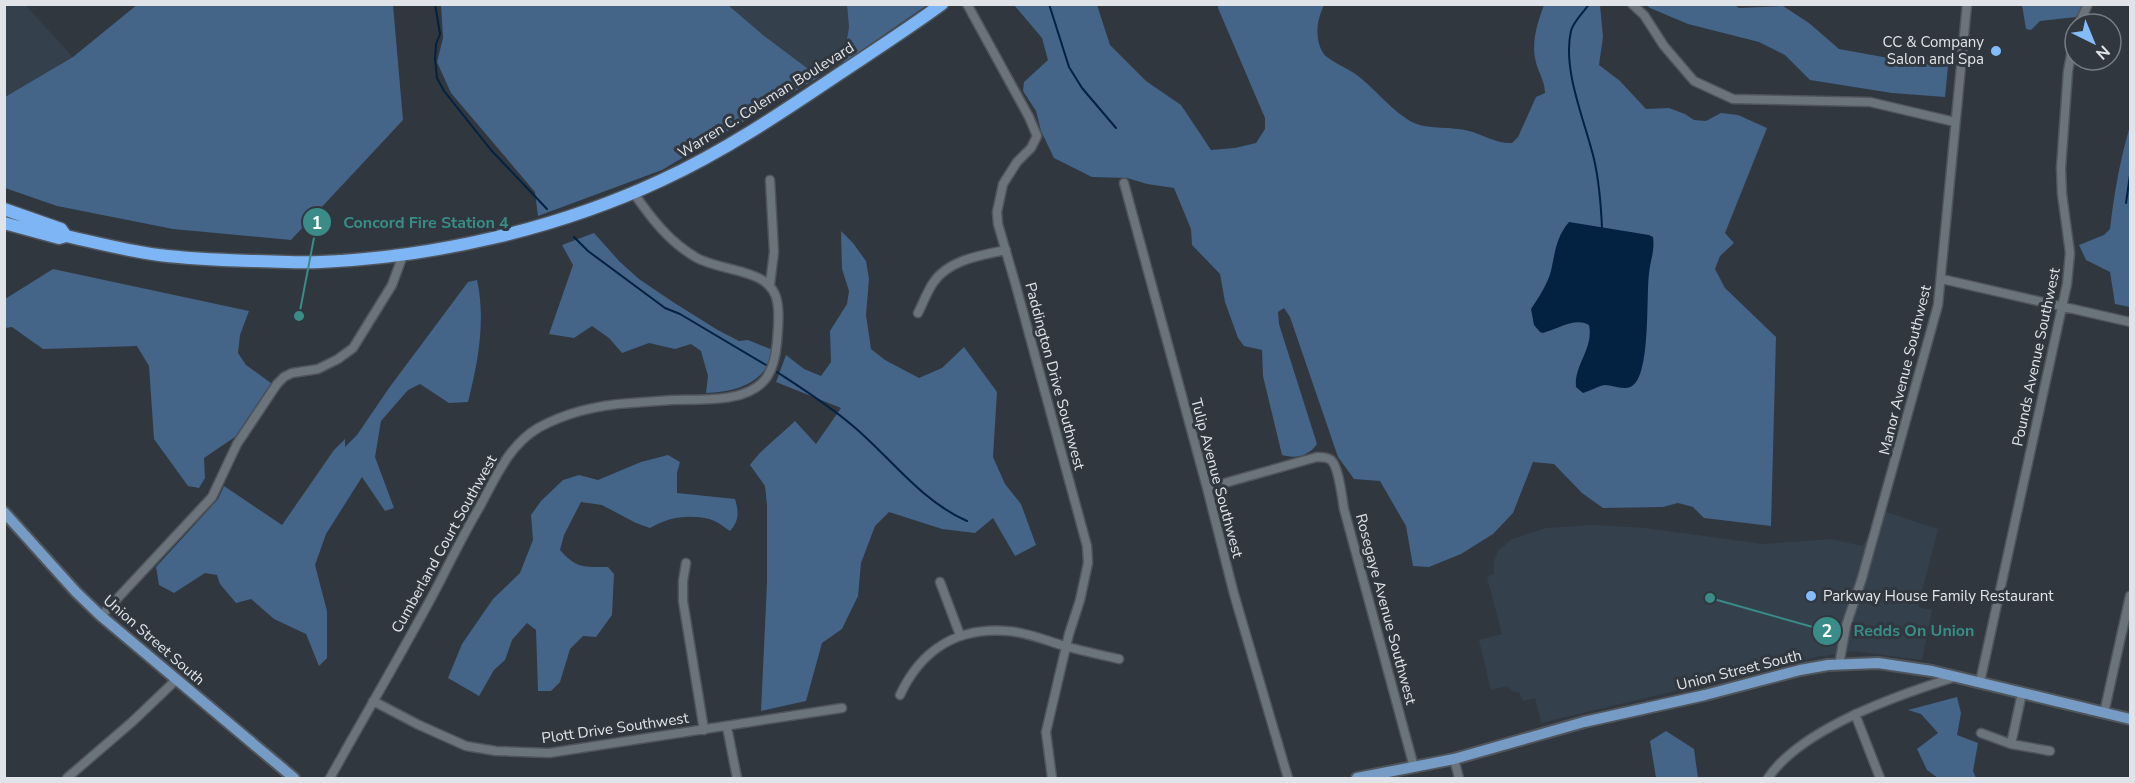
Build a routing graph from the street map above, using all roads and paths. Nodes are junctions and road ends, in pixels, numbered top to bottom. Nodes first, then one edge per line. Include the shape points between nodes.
1 (942, 4) edge
2 (967, 4) edge
3 (1632, 4) edge
4 (1967, 4) edge
5 (2068, 72) edge
6 (1955, 122) junction
7 (770, 180) dead end
8 (1124, 183) dead end
9 (633, 192) junction
10 (4, 209) edge
11 (4, 223) edge
12 (66, 236) junction
13 (1006, 249) junction
14 (403, 255) junction
15 (1942, 279) junction
16 (770, 284) junction
17 (2063, 306) junction
18 (918, 313) dead end
19 (2130, 322) edge
20 (1207, 488) junction
21 (4, 512) edge
22 (686, 563) dead end
23 (940, 582) dead end
24 (2130, 596) edge
25 (101, 616) junction
26 (960, 635) junction
27 (1067, 646) junction
28 (1119, 659) dead end
29 (1839, 664) junction
30 (1956, 676) junction
31 (176, 680) junction
32 (1980, 682) junction
33 (2022, 693) junction
34 (900, 695) dead end
35 (373, 701) junction
36 (842, 708) dead end
37 (2104, 713) junction
38 (1856, 714) junction
39 (2130, 719) edge
40 (727, 727) junction
41 (704, 730) junction
42 (1981, 733) dead end
43 (2011, 744) junction
44 (2050, 751) dead end
45 (1454, 759) junction
46 (1414, 767) junction
47 (67, 778) edge
48 (294, 778) edge
49 (330, 778) edge
50 (737, 778) edge
51 (1052, 778) edge
52 (1288, 778) edge
53 (1357, 778) edge
54 (1459, 778) edge
55 (1768, 778) edge
56 (1880, 778) edge

1 - 9 highway, Warren C. Coleman Boulevard via 748,132 663,180
2 - 13 street, Paddington Drive Southwest via 1037,136 1003,184 997,212
3 - 6 street via 1694,81 1733,99 1870,102
4 - 6 street, Manor Avenue Southwest
5 - 17 street, Pounds Avenue Southwest via 2061,168 2070,267
6 - 15 street, Manor Avenue Southwest
7 - 16 street via 774,252
8 - 20 street, Tulip Avenue Southwest
9 - 14 highway, Warren C. Coleman Boulevard via 500,237
9 - 16 street via 666,234 698,258
10 - 12 highway, Warren C. Coleman Boulevard via 61,229
11 - 12 highway, Warren C. Coleman Boulevard via 59,238
12 - 14 highway, Warren C. Coleman Boulevard via 195,259 317,262
13 - 18 street via 979,255 943,272 933,282
13 - 27 street, Paddington Drive Southwest via 1087,546 1086,572
14 - 25 street via 392,285 353,348 318,369 284,376 237,444 212,497
15 - 17 street
15 - 29 street, Manor Avenue Southwest via 1928,347 1846,626
16 - 35 street, Cumberland Court Southwest via 779,323 776,357 760,384 728,398 629,403 570,412 537,429 512,452 501,465
17 - 19 street
17 - 32 street, Pounds Avenue Southwest
20 - 46 street, Rosegaye Avenue Southwest via 1317,457 1331,460
20 - 52 street, Tulip Avenue Southwest
21 - 25 main road, Union Street South
22 - 41 street via 683,601
23 - 26 street
24 - 37 street
25 - 31 main road, Union Street South
26 - 27 street via 1008,631
26 - 34 street via 920,663
27 - 28 street
27 - 51 street, Paddington Drive Southwest via 1046,732
29 - 30 main road, Union Street South via 1878,663
29 - 45 main road, Union Street South via 1584,722
30 - 32 main road, Union Street South
30 - 38 street
31 - 47 street
31 - 48 main road, Union Street South
32 - 33 main road, Union Street South
33 - 37 main road, Union Street South
33 - 43 street
35 - 41 street, Plott Drive Southwest via 447,739 496,751 549,753
35 - 49 street, Cumberland Court Southwest
36 - 40 street, Plott Drive Southwest
37 - 39 main road, Union Street South
38 - 55 street via 1799,746
38 - 56 street
40 - 41 street, Plott Drive Southwest
40 - 50 street
42 - 43 street
43 - 44 street
45 - 46 main road, Union Street South
45 - 54 street
46 - 53 main road, Union Street South

